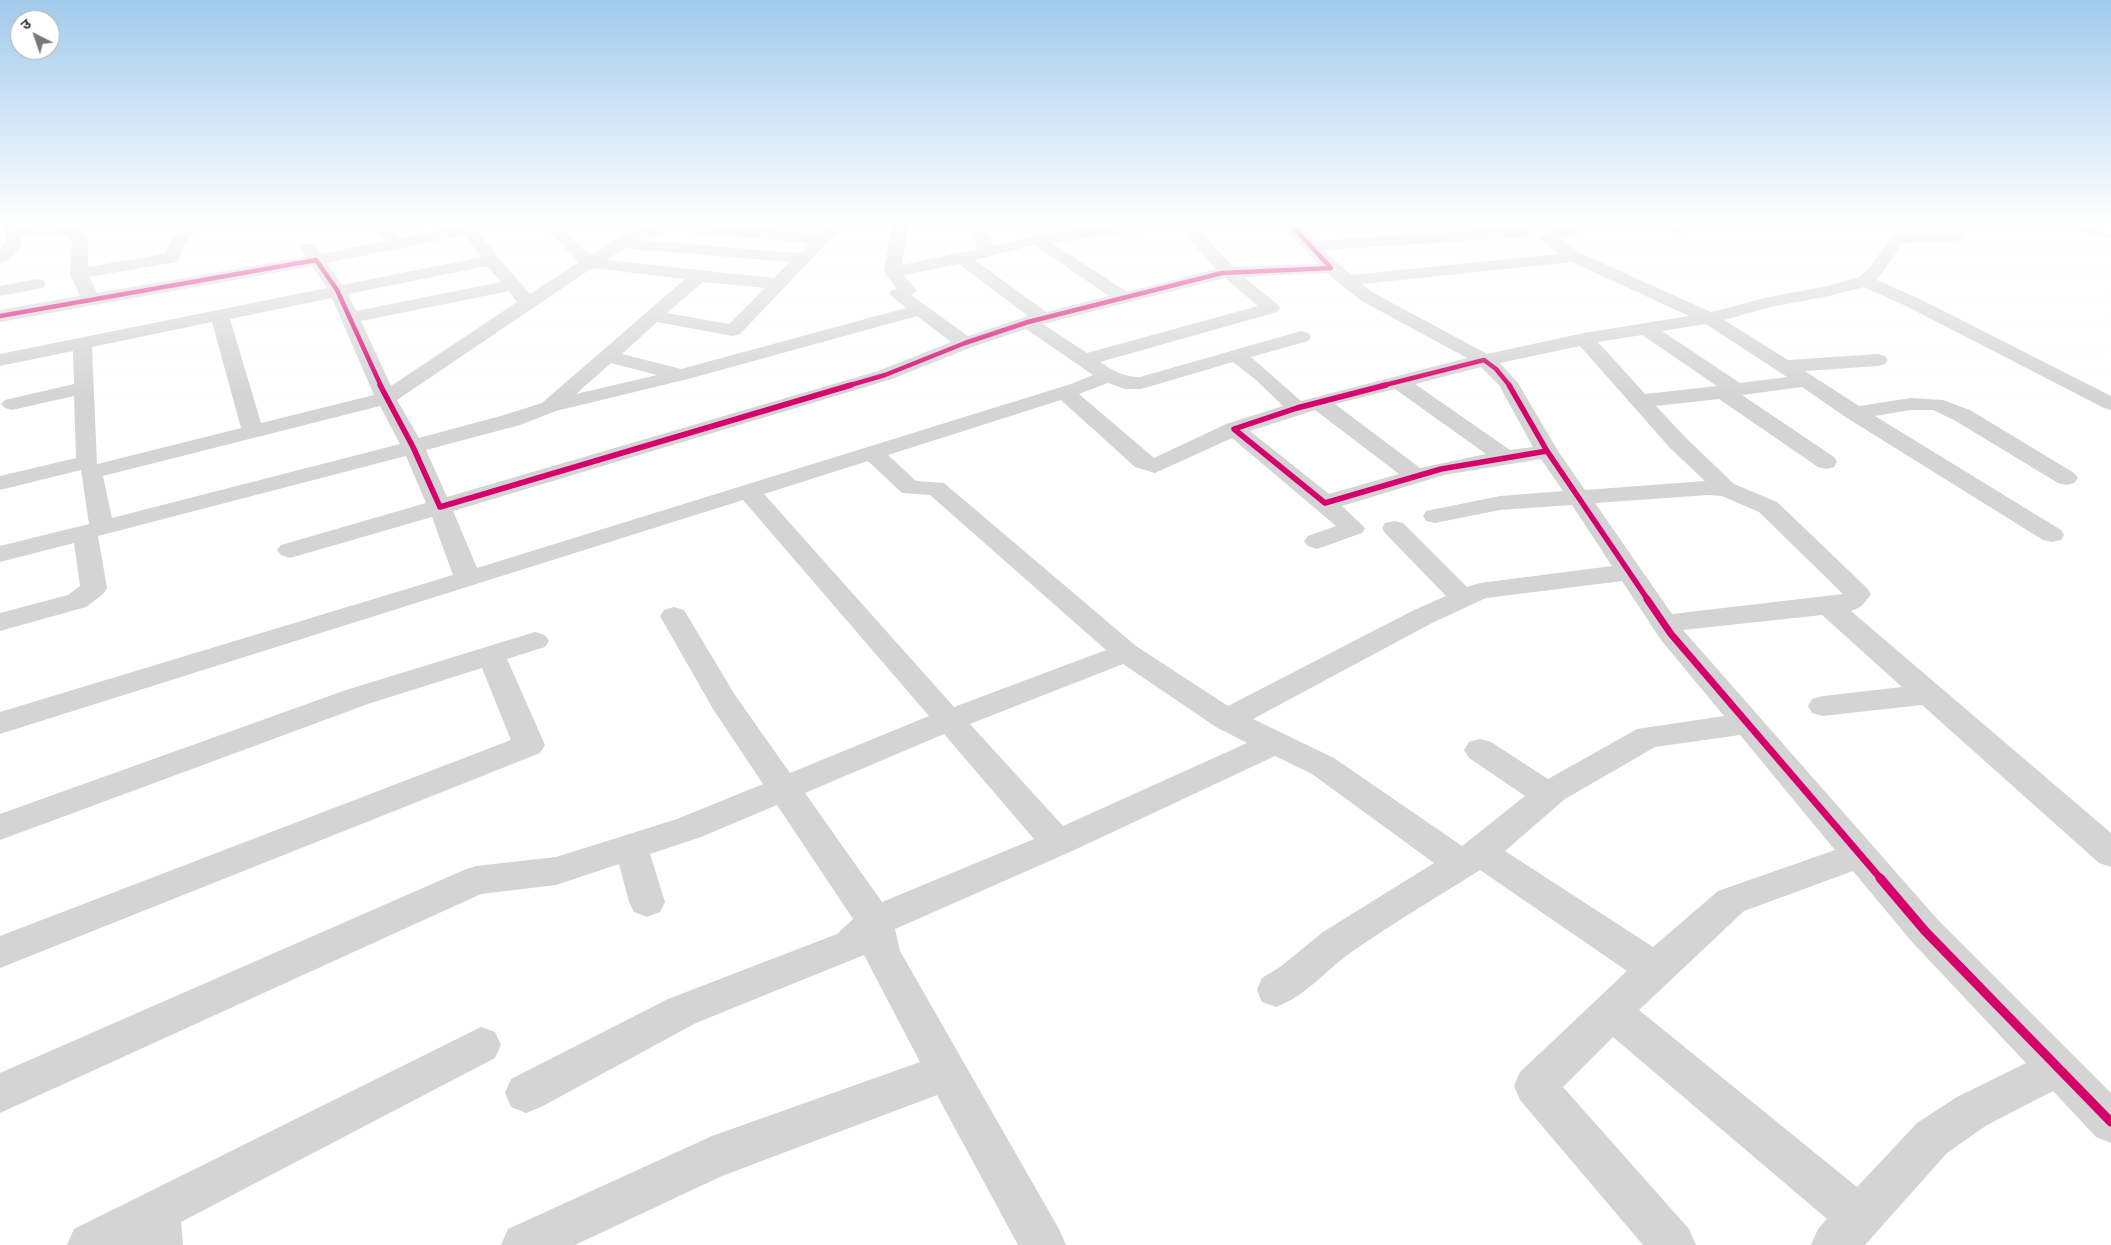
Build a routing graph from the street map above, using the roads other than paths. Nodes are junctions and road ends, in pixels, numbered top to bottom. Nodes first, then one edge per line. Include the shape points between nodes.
1 (82, 281) edge
2 (194, 281) edge
3 (331, 281) edge
4 (383, 281) edge
5 (510, 281) edge
6 (562, 281) edge
7 (687, 281) edge
8 (782, 281) edge
9 (898, 281) edge
10 (989, 281) edge
11 (1099, 281) edge
12 (1188, 281) edge
13 (1239, 281) edge
14 (1354, 281) edge
15 (1627, 281) edge
16 (1865, 281) joint
17 (692, 282) junction
18 (1346, 282) joint
19 (37, 284) dead end
20 (779, 284) junction
21 (514, 285) junction
22 (337, 290) junction
23 (0, 291) edge
24 (1124, 298) junction
25 (91, 300) junction
26 (528, 303) junction
27 (920, 310) junction
28 (219, 314) junction
29 (0, 316) edge
30 (653, 316) junction
31 (350, 318) junction
32 (1709, 318) junction
33 (1035, 320) junction
34 (1646, 329) junction
35 (1302, 337) dead end
36 (1584, 339) junction
37 (82, 343) junction
38 (965, 343) junction
39 (1236, 355) junction
40 (607, 356) junction
41 (0, 360) edge
42 (1085, 360) junction
43 (1484, 360) junction
44 (1878, 360) dead end
45 (1784, 366) junction
46 (681, 375) junction
47 (1108, 376) junction
48 (1806, 380) junction
49 (1399, 382) junction
50 (83, 388) junction
51 (1730, 391) junction
52 (1064, 392) junction
53 (386, 398) junction
54 (1641, 400) junction
55 (1320, 403) junction
56 (12, 404) dead end
57 (2111, 404) edge
58 (549, 407) junction
59 (1297, 408) junction
60 (1855, 413) junction
61 (1234, 429) junction
62 (253, 431) junction
63 (413, 447) junction
64 (1547, 451) junction
65 (872, 452) junction
66 (1506, 458) junction
67 (1826, 462) dead end
68 (89, 467) junction
69 (1416, 476) junction
70 (2066, 478) dead end
71 (0, 483) edge
72 (1726, 488) junction
73 (748, 491) junction
74 (1578, 496) junction
75 (1325, 504) junction
76 (440, 507) junction
77 (1435, 516) dead end
78 (1394, 528) dead end
79 (93, 530) junction
80 (2052, 535) dead end
81 (1317, 541) dead end
82 (290, 550) dead end
83 (0, 554) edge
84 (1629, 572) junction
85 (468, 579) junction
86 (1463, 598) junction
87 (1827, 605) junction
88 (674, 616) dead end
89 (0, 622) edge
90 (1664, 624) junction
91 (535, 641) dead end
92 (1126, 653) junction
93 (491, 655) junction
94 (1928, 694) junction
95 (1823, 706) dead end
96 (949, 720) junction
97 (1227, 720) junction
98 (0, 723) edge
99 (1748, 723) junction
100 (1275, 743) junction
101 (1480, 750) dead end
102 (786, 789) junction
103 (1548, 795) junction
104 (0, 827) edge
105 (1058, 843) junction
106 (631, 847) junction
107 (2111, 853) edge
108 (1860, 855) junction
109 (1471, 858) junction
110 (647, 902) dead end
111 (876, 921) junction
112 (0, 952) edge
113 (1655, 968) junction
114 (1276, 990) dead end
115 (1611, 1011) junction
116 (481, 1045) dead end
117 (2058, 1068) junction
118 (947, 1072) junction
119 (0, 1093) edge
120 (526, 1093) dead end
121 (2111, 1122) edge
122 (158, 1228) edge
123 (1847, 1232) edge
124 (90, 1245) edge
125 (524, 1245) edge
126 (1043, 1245) edge
127 (1673, 1245) edge

1 - 25 street
2 - 25 street
3 - 22 street
4 - 22 street
5 - 21 street
6 - 26 street
7 - 17 street
8 - 20 street
9 - 27 street
10 - 33 street
11 - 24 street
12 - 24 street
13 - 42 street via 1271,308
14 - 18 street
15 - 32 street
16 - 32 street
16 - 57 street
17 - 20 street
17 - 30 street
18 - 43 street
19 - 23 street
20 - 30 street via 733,330
21 - 26 street
21 - 31 street
22 - 28 street
22 - 31 street
24 - 33 street
25 - 29 street
26 - 53 street
27 - 38 street
27 - 46 street
28 - 37 street
28 - 62 street
30 - 40 street
31 - 53 street
32 - 34 street
32 - 45 street
33 - 38 street
33 - 42 street
34 - 36 street
34 - 51 street
35 - 39 street
36 - 43 street
36 - 54 street
37 - 41 street
37 - 50 street
38 - 76 street via 885,375
39 - 47 street via 1141,383 1125,384
39 - 59 street
40 - 46 street
40 - 58 street
42 - 47 street
43 - 49 street
43 - 64 street via 1508,383
44 - 45 street
45 - 48 street
46 - 58 street
47 - 52 street
48 - 51 street
48 - 60 street
49 - 55 street
49 - 66 street
50 - 56 street
50 - 68 street
51 - 54 street
51 - 67 street
52 - 61 street via 1143,462 1155,466
52 - 65 street
53 - 62 street
53 - 63 street
54 - 72 street via 1678,442
55 - 59 street
55 - 69 street
58 - 63 street
59 - 61 street
60 - 70 street via 1911,404 1936,404 1962,415
60 - 80 street
61 - 75 street
62 - 68 street
63 - 76 street
63 - 79 street
64 - 66 street
64 - 74 street
65 - 73 street
65 - 92 street via 910,488 936,488
66 - 69 street
68 - 71 street
68 - 79 street
69 - 75 street
72 - 74 street
72 - 87 street via 1768,507 1858,594 1850,603
73 - 85 street
73 - 96 street
74 - 77 street via 1500,503
74 - 84 street
75 - 81 street via 1353,528
76 - 82 street
76 - 85 street
78 - 86 street
79 - 83 street
79 - 89 street via 94,588 77,601
84 - 86 street via 1480,591
84 - 90 street
85 - 98 street
86 - 97 street via 1422,616
87 - 90 street
87 - 94 street
88 - 102 street via 724,702
90 - 99 street
91 - 93 street
92 - 96 street
92 - 97 street
93 - 104 street via 357,697
93 - 112 street via 529,746
94 - 95 street
94 - 107 street
96 - 102 street
96 - 105 street
97 - 100 street
99 - 103 street via 1648,737
99 - 108 street
100 - 105 street
100 - 109 street via 1323,766
101 - 103 street
102 - 106 street via 689,828
102 - 111 street
103 - 109 street
105 - 111 street
106 - 110 street
106 - 119 street via 556,871 476,880
108 - 113 street via 1731,901
108 - 117 street via 1925,931
109 - 113 street
109 - 114 street via 1336,943
111 - 118 street via 882,954
111 - 120 street via 850,945 682,1011
113 - 115 street
115 - 123 street
115 - 127 street via 1535,1086
116 - 122 street
117 - 121 street
117 - 123 street via 1972,1111 1932,1138
118 - 125 street via 712,1158
118 - 126 street
122 - 124 street

